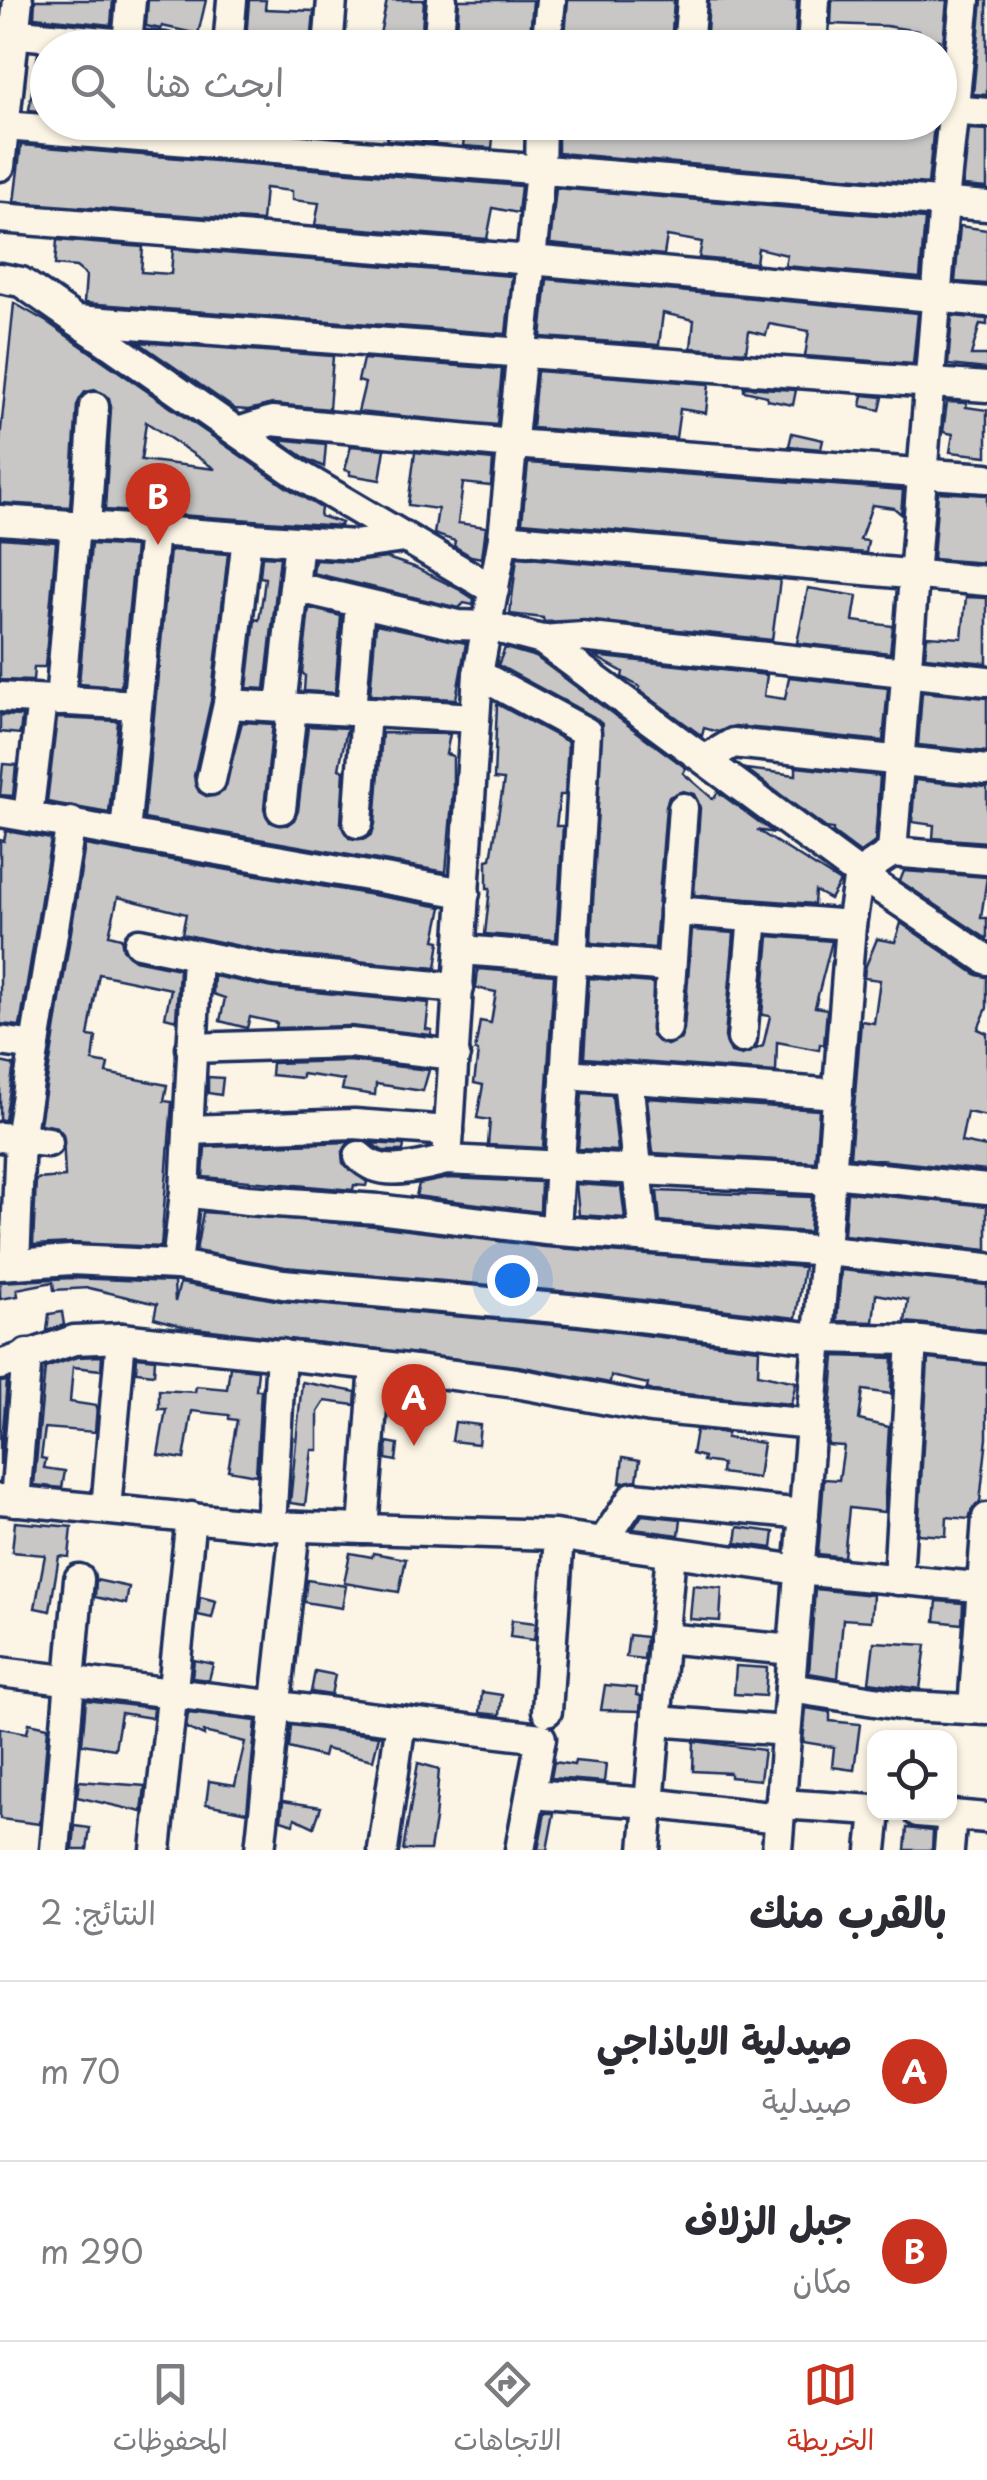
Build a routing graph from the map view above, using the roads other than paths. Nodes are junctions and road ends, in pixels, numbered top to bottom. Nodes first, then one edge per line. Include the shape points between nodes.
1 (18, 0) edge
2 (131, 0) edge
3 (232, 0) edge
4 (332, 0) edge
5 (442, 0) edge
6 (551, 0) edge
7 (692, 0) edge
8 (815, 0) edge
9 (964, 0) edge
10 (128, 30) edge
11 (230, 30) edge
12 (330, 30) edge
13 (440, 30) edge
14 (548, 30) edge
15 (690, 30) edge
16 (813, 30) edge
17 (7, 33) edge
18 (957, 48) edge
19 (957, 111) edge
20 (987, 113) edge
21 (4, 126) junction
22 (30, 128) edge
23 (175, 140) edge
24 (541, 140) edge
25 (947, 140) edge
26 (0, 166) edge
27 (540, 170) junction
28 (944, 202) junction
29 (987, 206) edge
30 (0, 218) edge
31 (530, 260) junction
32 (0, 278) edge
33 (936, 300) junction
34 (987, 302) edge
35 (76, 320) junction
36 (522, 351) junction
37 (932, 382) junction
38 (987, 386) edge
39 (94, 407) dead end
40 (238, 432) junction
41 (512, 444) junction
42 (924, 472) junction
43 (987, 478) edge
44 (0, 520) edge
45 (81, 526) junction
46 (154, 530) junction
47 (247, 537) junction
48 (404, 538) junction
49 (503, 538) junction
50 (299, 541) junction
51 (913, 574) junction
52 (987, 580) edge
53 (295, 587) junction
54 (494, 590) junction
55 (360, 604) junction
56 (488, 626) junction
57 (542, 640) junction
58 (478, 674) junction
59 (906, 674) junction
60 (987, 681) edge
61 (0, 698) edge
62 (51, 700) junction
63 (228, 704) junction
64 (137, 705) junction
65 (286, 708) junction
66 (358, 712) junction
67 (475, 718) junction
68 (706, 759) junction
69 (901, 762) junction
70 (987, 770) edge
71 (212, 780) dead end
72 (682, 808) dead end
73 (281, 809) dead end
74 (0, 812) edge
75 (28, 816) junction
76 (71, 822) junction
77 (358, 823) dead end
78 (125, 833) junction
79 (892, 852) junction
80 (987, 860) edge
81 (859, 874) junction
82 (466, 893) junction
83 (674, 911) junction
84 (753, 917) junction
85 (851, 926) junction
86 (139, 943) dead end
87 (462, 950) junction
88 (196, 957) junction
89 (572, 959) junction
90 (987, 960) edge
91 (670, 967) junction
92 (459, 988) junction
93 (667, 1028) dead end
94 (742, 1038) dead end
95 (0, 1041) edge
96 (35, 1046) junction
97 (192, 1048) junction
98 (454, 1055) junction
99 (565, 1074) junction
100 (628, 1079) junction
101 (838, 1094) junction
102 (188, 1130) junction
103 (449, 1131) junction
104 (23, 1139) edge
105 (359, 1156) dead end
106 (448, 1160) junction
107 (559, 1166) junction
108 (637, 1170) junction
109 (831, 1177) junction
110 (987, 1190) edge
111 (186, 1192) junction
112 (556, 1230) junction
113 (644, 1236) junction
114 (827, 1251) junction
115 (7, 1265) edge
116 (177, 1265) junction
117 (987, 1268) edge
118 (121, 1338) junction
119 (816, 1338) junction
120 (912, 1340) junction
121 (987, 1348) edge
122 (27, 1354) junction
123 (280, 1354) junction
124 (0, 1364) edge
125 (375, 1365) junction
126 (811, 1424) junction
127 (8, 1500) edge
128 (106, 1510) junction
129 (804, 1514) junction
130 (191, 1517) junction
131 (987, 1518) edge
132 (283, 1526) junction
133 (362, 1528) junction
134 (559, 1536) junction
135 (603, 1542) junction
136 (670, 1552) junction
137 (799, 1570) junction
138 (79, 1579) dead end
139 (898, 1580) junction
140 (984, 1588) edge
141 (663, 1638) junction
142 (792, 1650) junction
143 (0, 1672) edge
144 (70, 1680) junction
145 (790, 1688) junction
146 (172, 1693) junction
147 (278, 1706) junction
148 (980, 1709) edge
149 (547, 1712) dead end
150 (401, 1721) junction
151 (656, 1721) junction
152 (786, 1731) junction
153 (531, 1794) junction
154 (649, 1803) junction
155 (780, 1811) junction
156 (867, 1811) edge
157 (957, 1815) edge
158 (987, 1818) edge
159 (874, 1820) edge
160 (952, 1820) edge
161 (56, 1850) edge
162 (156, 1850) edge
163 (260, 1850) edge
164 (382, 1850) edge
165 (520, 1850) edge
166 (645, 1850) edge
167 (776, 1850) edge
168 (872, 1850) edge
169 (949, 1850) edge

1 - 17 street
2 - 10 street
3 - 11 street
4 - 12 street
5 - 13 street
6 - 14 street
7 - 15 street
8 - 16 street
9 - 18 street
17 - 21 street
19 - 20 street
21 - 22 street
21 - 26 street
23 - 27 street
24 - 27 street
25 - 28 street
27 - 28 street
27 - 31 street
28 - 29 street
28 - 33 street
30 - 31 street
31 - 33 street
31 - 36 street
32 - 35 street via 21,282
33 - 34 street
33 - 37 street
35 - 36 street
35 - 40 street
36 - 37 street
36 - 41 street
37 - 38 street
37 - 42 street
39 - 45 street
40 - 41 street via 272,421
40 - 48 street
41 - 42 street
41 - 49 street
42 - 43 street
42 - 51 street
44 - 45 street
45 - 46 street
45 - 62 street
46 - 47 street
46 - 64 street
47 - 50 street
47 - 63 street
48 - 50 street via 354,545
48 - 54 street
49 - 51 street
49 - 54 street
50 - 53 street
51 - 52 street
51 - 59 street
53 - 55 street
53 - 65 street
54 - 56 street
55 - 56 street
55 - 66 street
56 - 57 street
56 - 58 street
57 - 59 street via 582,638
57 - 68 street
58 - 67 street
58 - 89 street via 586,732
59 - 60 street
59 - 69 street
61 - 62 street
62 - 64 street
62 - 75 street
63 - 65 street
63 - 71 street
64 - 78 street
65 - 66 street
65 - 73 street
66 - 67 street
66 - 77 street
67 - 82 street
68 - 69 street via 733,743
68 - 81 street
69 - 70 street
69 - 79 street
72 - 83 street
74 - 75 street
75 - 76 street
76 - 78 street
76 - 96 street
78 - 82 street
79 - 80 street
79 - 81 street
81 - 85 street
81 - 90 street
82 - 87 street
83 - 84 street
83 - 91 street
84 - 85 street
84 - 94 street
85 - 101 street
86 - 88 street
87 - 89 street
87 - 92 street
88 - 92 street
88 - 97 street
89 - 91 street
89 - 99 street
91 - 93 street
92 - 98 street
95 - 96 street
96 - 104 street
97 - 98 street via 350,1043
97 - 102 street
98 - 103 street
99 - 100 street
99 - 107 street
100 - 101 street
100 - 108 street
101 - 109 street
102 - 103 street via 354,1124
102 - 111 street
103 - 106 street
104 - 115 street
105 - 106 street via 370,1167 389,1169
106 - 107 street
107 - 108 street
107 - 112 street
108 - 109 street
108 - 113 street
109 - 110 street
109 - 114 street
111 - 112 street
111 - 116 street
112 - 113 street
113 - 114 street
114 - 117 street
114 - 119 street
115 - 116 street
116 - 119 street via 283,1284
118 - 122 street via 74,1340
118 - 123 street
118 - 128 street
119 - 120 street
119 - 126 street
120 - 121 street
120 - 139 street
122 - 124 street
122 - 127 street
123 - 125 street
123 - 132 street
125 - 126 street via 650,1408
125 - 133 street
126 - 129 street
127 - 128 street
128 - 130 street
129 - 135 street via 633,1497
129 - 137 street
130 - 132 street
130 - 146 street
131 - 140 street
132 - 133 street
132 - 147 street
133 - 134 street
134 - 135 street
134 - 149 street
135 - 136 street
136 - 137 street
136 - 141 street
137 - 139 street
137 - 142 street
138 - 144 street
139 - 140 street
140 - 148 street
141 - 142 street
141 - 151 street
142 - 145 street
143 - 144 street
144 - 146 street
144 - 161 street
145 - 148 street via 907,1706
145 - 152 street
146 - 147 street
146 - 162 street
147 - 150 street
147 - 163 street
150 - 153 street via 541,1738
150 - 164 street
151 - 152 street
151 - 154 street
152 - 155 street
153 - 154 street
153 - 165 street
154 - 155 street
154 - 166 street
155 - 156 street
155 - 167 street
157 - 158 street
159 - 168 street
160 - 169 street

